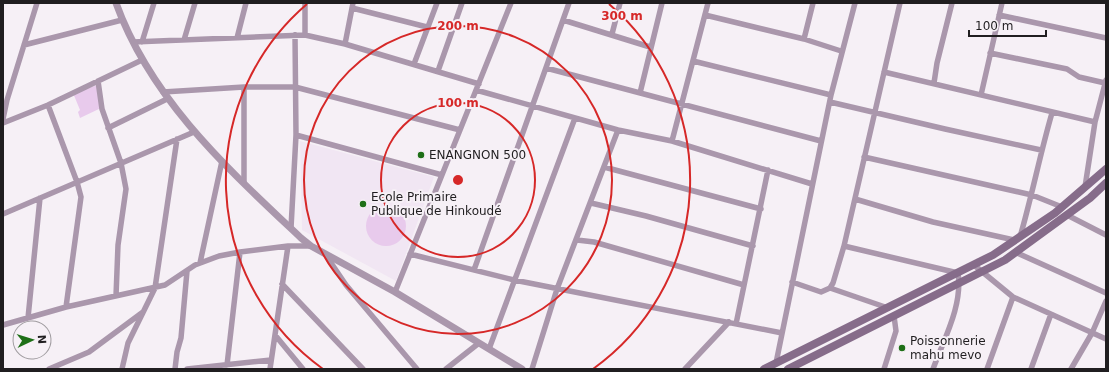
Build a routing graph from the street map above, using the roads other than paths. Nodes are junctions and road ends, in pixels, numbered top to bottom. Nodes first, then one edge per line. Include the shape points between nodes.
1 (37, 3) edge
2 (116, 3) edge
3 (154, 3) edge
4 (195, 3) edge
5 (246, 3) edge
6 (306, 3) edge
7 (437, 3) edge
8 (462, 3) edge
9 (511, 3) edge
10 (569, 3) edge
11 (620, 3) edge
12 (662, 3) edge
13 (708, 3) edge
14 (813, 3) edge
15 (855, 3) edge
16 (900, 3) edge
17 (952, 3) edge
18 (1002, 3) edge
19 (353, 6) edge
20 (705, 15) junction
21 (999, 15) junction
22 (122, 20) junction
23 (563, 20) junction
24 (427, 27) junction
25 (612, 34) junction
26 (295, 35) junction
27 (305, 35) junction
28 (237, 38) junction
29 (1106, 38) edge
30 (804, 39) junction
31 (184, 40) junction
32 (132, 42) junction
33 (142, 42) junction
34 (345, 44) junction
35 (24, 45) junction
36 (650, 47) junction
37 (841, 51) junction
38 (990, 53) junction
39 (142, 60) junction
40 (693, 61) junction
41 (414, 64) junction
42 (546, 68) junction
43 (438, 71) junction
44 (884, 72) junction
45 (98, 81) junction
46 (1106, 81) edge
47 (934, 83) junction
48 (479, 84) junction
49 (244, 87) junction
50 (295, 87) junction
51 (476, 90) junction
52 (163, 92) junction
53 (640, 93) junction
54 (831, 95) junction
55 (981, 95) junction
56 (167, 99) junction
57 (5, 101) edge
58 (830, 102) junction
59 (681, 104) junction
60 (48, 105) junction
61 (532, 105) junction
62 (874, 112) junction
63 (1052, 113) junction
64 (575, 118) junction
65 (3, 119) edge
66 (1095, 122) junction
67 (3, 123) edge
68 (108, 128) junction
69 (460, 130) junction
70 (618, 130) junction
71 (194, 132) junction
72 (296, 135) junction
73 (177, 139) junction
74 (672, 141) junction
75 (821, 141) junction
76 (1041, 150) junction
77 (864, 156) junction
78 (222, 161) junction
79 (121, 163) junction
80 (604, 166) junction
81 (1106, 169) edge
82 (768, 170) junction
83 (442, 175) junction
84 (77, 182) junction
85 (244, 183) junction
86 (1106, 183) edge
87 (812, 184) junction
88 (1085, 188) junction
89 (1032, 196) junction
90 (40, 198) junction
91 (855, 199) junction
92 (591, 203) junction
93 (1062, 207) junction
94 (761, 209) junction
95 (3, 214) edge
96 (1066, 215) junction
97 (291, 228) junction
98 (1106, 235) edge
99 (1017, 239) junction
100 (577, 240) junction
101 (288, 246) junction
102 (311, 246) junction
103 (753, 246) junction
104 (844, 246) junction
105 (240, 252) junction
106 (1016, 252) junction
107 (325, 254) junction
108 (410, 254) junction
109 (200, 264) junction
110 (974, 264) junction
111 (474, 270) junction
112 (982, 271) junction
113 (187, 272) junction
114 (958, 273) junction
115 (514, 280) junction
116 (792, 282) junction
117 (959, 283) junction
118 (282, 284) junction
119 (744, 285) junction
120 (154, 288) junction
121 (830, 288) junction
122 (557, 289) junction
123 (395, 292) junction
124 (1106, 293) edge
125 (116, 296) junction
126 (1013, 297) junction
127 (1106, 301) edge
128 (66, 307) junction
129 (889, 308) junction
130 (144, 312) junction
131 (1052, 314) junction
132 (894, 316) junction
133 (28, 318) junction
134 (729, 322) junction
135 (736, 324) junction
136 (3, 325) edge
137 (782, 333) junction
138 (1092, 333) junction
139 (275, 335) junction
140 (1106, 339) edge
141 (479, 343) junction
142 (489, 349) junction
143 (271, 360) junction
144 (776, 363) junction
145 (227, 365) junction
146 (50, 369) edge
147 (122, 369) edge
148 (175, 369) edge
149 (187, 369) edge
150 (270, 369) edge
151 (303, 369) edge
152 (363, 369) edge
153 (417, 369) edge
154 (446, 369) edge
155 (522, 369) edge
156 (532, 369) edge
157 (685, 369) edge
158 (764, 369) edge
159 (788, 369) edge
160 (884, 369) edge
161 (933, 369) edge
162 (987, 369) edge
163 (1031, 369) edge
164 (1071, 369) edge

1 - 35 street
2 - 22 street
3 - 33 street
4 - 31 street
5 - 28 street
6 - 27 street
7 - 24 street
8 - 43 street
9 - 48 street
10 - 23 street
11 - 25 street
12 - 36 street
13 - 20 street
14 - 30 street
15 - 37 street
16 - 44 street
17 - 47 street
18 - 21 street
19 - 24 street
19 - 34 street
20 - 30 street
20 - 40 street
21 - 29 street
21 - 38 street
22 - 32 street
22 - 35 street
23 - 25 street
23 - 42 street
24 - 41 street
25 - 36 street
26 - 27 street
26 - 28 street
26 - 50 street
27 - 34 street
28 - 31 street
30 - 37 street
31 - 33 street
32 - 33 street
32 - 39 street
34 - 41 street
35 - 57 street
36 - 53 street
37 - 54 street
38 - 46 street via 1067,70 1078,77
38 - 55 street
39 - 45 street
39 - 52 street
40 - 54 street
40 - 59 street
41 - 43 street
42 - 53 street
42 - 61 street
43 - 48 street
44 - 47 street
44 - 62 street
45 - 60 street
45 - 68 street via 101,105
46 - 66 street
47 - 55 street
48 - 51 street
49 - 50 street
49 - 52 street
49 - 85 street
50 - 69 street
50 - 72 street
51 - 61 street
51 - 69 street
52 - 56 street
53 - 59 street
54 - 58 street
55 - 63 street
56 - 68 street
56 - 71 street
57 - 65 street
58 - 62 street
58 - 75 street
59 - 74 street
59 - 75 street
60 - 67 street
60 - 84 street
61 - 64 street
61 - 111 street
62 - 76 street
62 - 77 street
63 - 66 street
63 - 76 street
64 - 70 street
64 - 115 street
66 - 88 street
68 - 79 street
69 - 83 street
70 - 74 street
70 - 80 street
71 - 73 street
71 - 78 street
72 - 83 street
72 - 97 street
73 - 79 street
73 - 120 street
74 - 82 street
75 - 87 street
76 - 89 street
77 - 89 street
77 - 91 street
78 - 85 street
78 - 109 street
79 - 84 street
79 - 125 street via 126,191 118,245
80 - 92 street
80 - 94 street
81 - 88 main road
82 - 87 street
82 - 94 street
83 - 108 street
84 - 90 street
84 - 128 street via 81,206
85 - 97 street
86 - 96 main road
87 - 116 street
88 - 93 main road
89 - 93 street
89 - 99 street
90 - 95 street
90 - 133 street
91 - 99 street via 933,222
91 - 104 street
92 - 100 street
92 - 103 street
93 - 99 main road
94 - 103 street
96 - 98 street
96 - 106 main road
97 - 102 street
99 - 110 main road
100 - 119 street via 590,241
100 - 122 street
101 - 102 street
101 - 105 street
101 - 118 street
102 - 107 street
103 - 119 street
104 - 114 street
104 - 121 street via 839,268
105 - 109 street via 219,256
105 - 145 street
106 - 112 main road via 1006,260
106 - 124 street
107 - 123 street
107 - 153 street via 346,285
108 - 111 street
108 - 123 street
109 - 113 street
110 - 112 street
110 - 114 main road
111 - 115 street
112 - 117 main road
112 - 126 street
113 - 120 street via 165,285
113 - 148 street via 181,338
114 - 117 street
114 - 129 main road
115 - 122 street
115 - 142 street
116 - 121 street via 821,292
116 - 137 street
117 - 132 main road
117 - 161 street via 955,309
118 - 139 street
118 - 152 street
119 - 135 street
120 - 125 street
120 - 130 street
121 - 129 street
122 - 134 street
122 - 156 street
123 - 141 street
125 - 128 street
126 - 131 street
126 - 162 street
127 - 138 street
128 - 133 street
129 - 144 main road
130 - 146 street via 89,352
130 - 147 street via 128,343
131 - 138 street
131 - 163 street
132 - 159 main road
132 - 160 street via 896,331
133 - 136 street
134 - 135 street
134 - 157 street
135 - 137 street
137 - 144 street
138 - 140 street
138 - 164 street
139 - 143 street
139 - 151 street
141 - 142 street
141 - 154 street
142 - 155 street
143 - 145 street
143 - 150 street
144 - 158 main road
145 - 149 street

